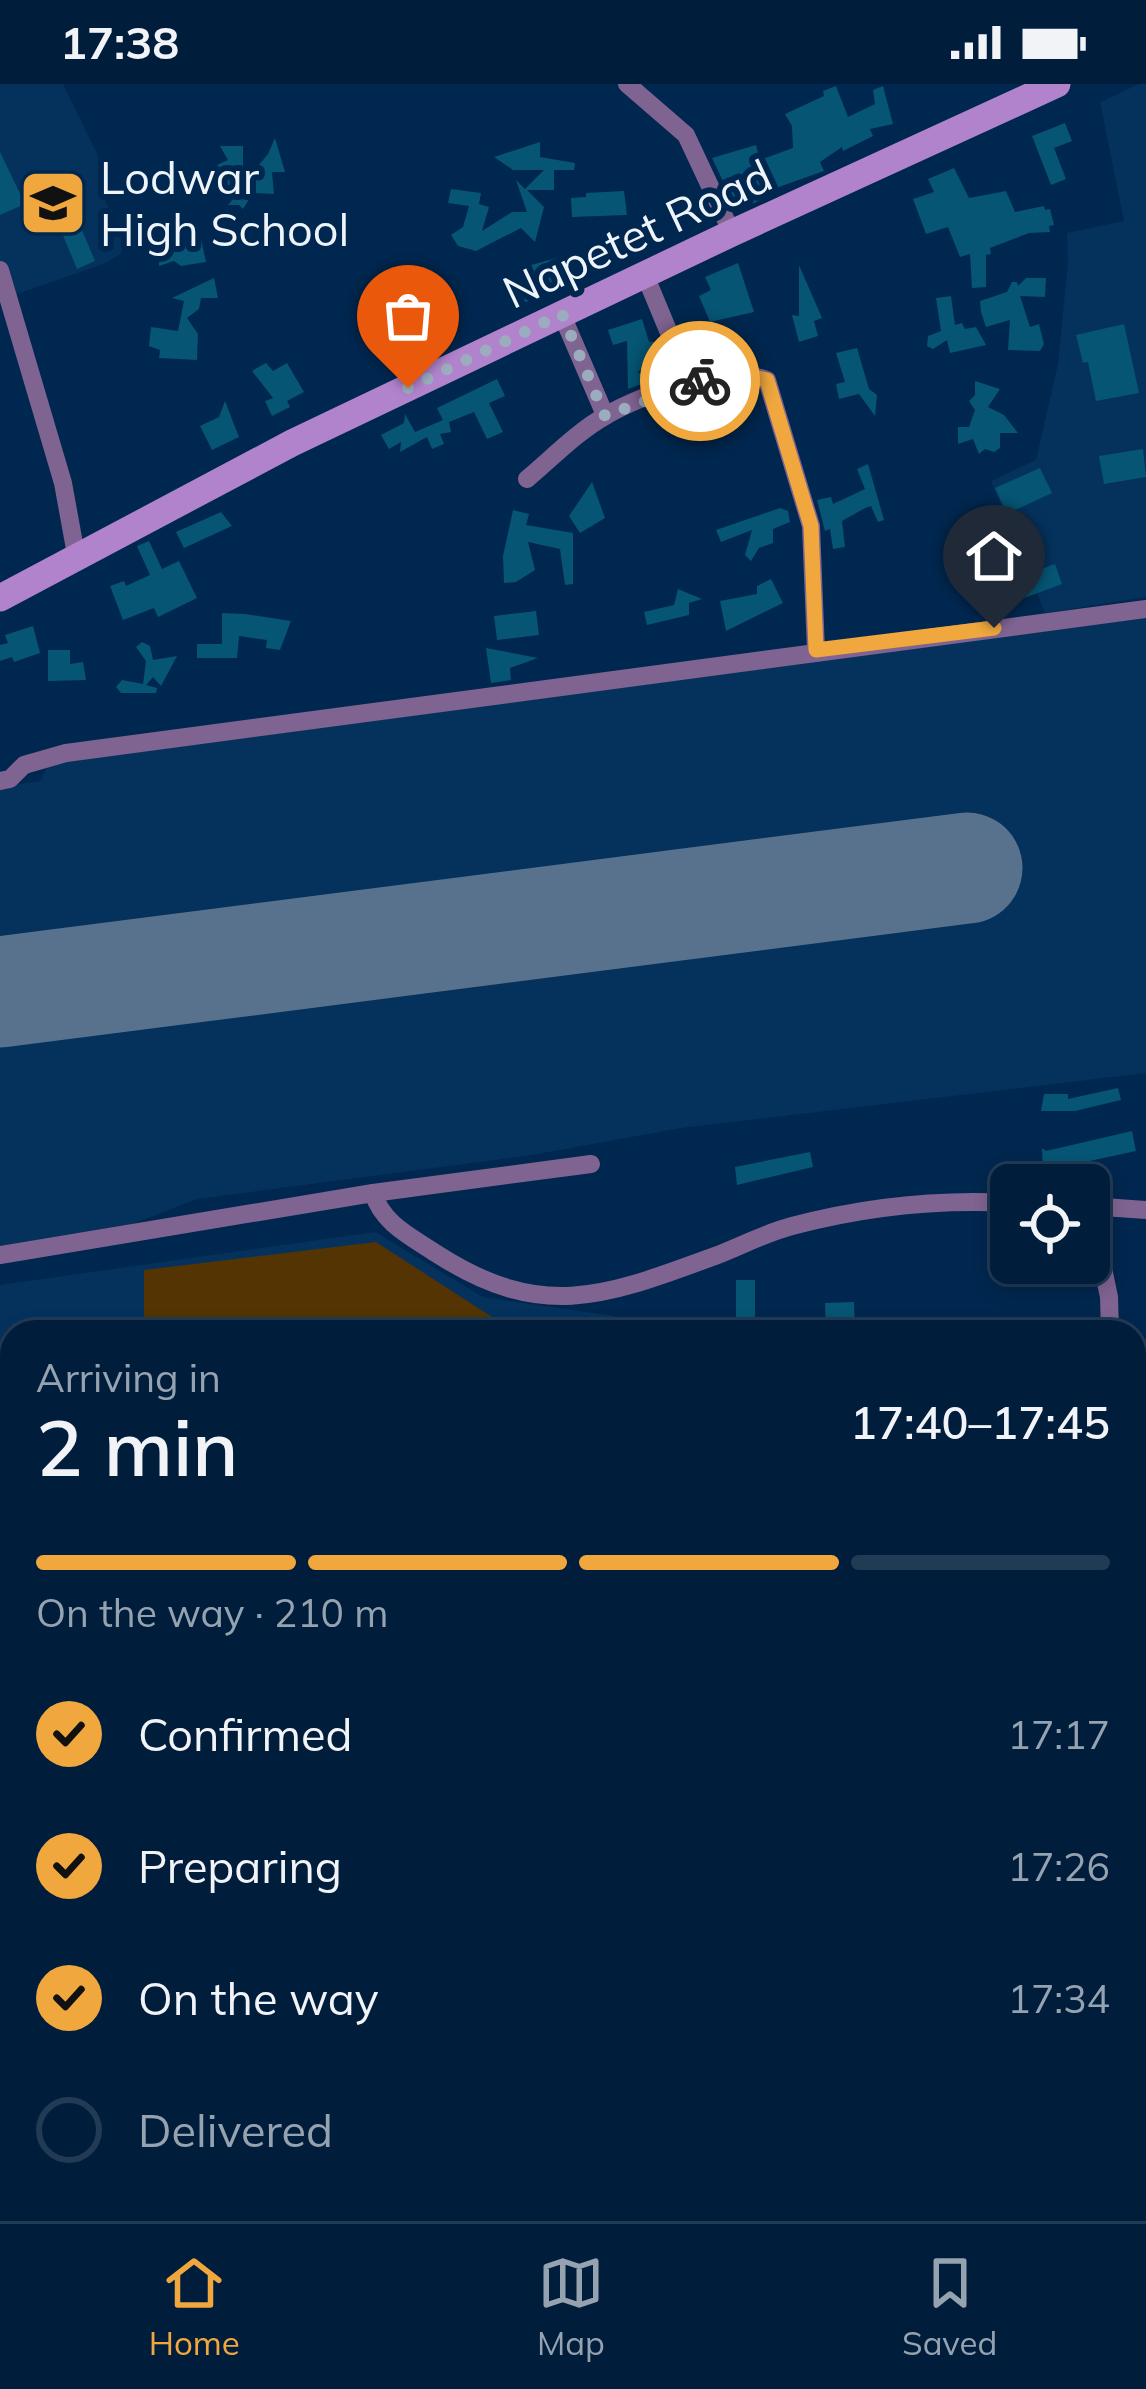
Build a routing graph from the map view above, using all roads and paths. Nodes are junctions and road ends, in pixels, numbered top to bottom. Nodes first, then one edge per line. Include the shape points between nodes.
1 (627, 84) edge
2 (1058, 84) edge
3 (732, 233) junction
4 (0, 270) edge
5 (645, 275) junction
6 (562, 314) junction
7 (705, 380) junction
8 (605, 416) junction
9 (526, 479) dead end
10 (77, 560) junction
11 (0, 598) edge
12 (1146, 609) edge
13 (816, 650) junction
14 (0, 781) edge
15 (591, 1164) dead end
16 (373, 1193) junction
17 (990, 1203) edge
18 (1110, 1207) edge
19 (1146, 1210) edge
20 (0, 1255) edge
21 (1105, 1284) edge
22 (1110, 1320) edge

1 - 3 street via 686,135
2 - 3 main road, Napetet Road
3 - 5 main road, Napetet Road
4 - 10 street via 63,483
5 - 6 main road, Napetet Road
5 - 7 street via 685,369
6 - 8 street
6 - 10 main road, Napetet Road via 292,443
7 - 8 street
7 - 13 street via 767,380 811,526
8 - 9 street
10 - 11 main road, Napetet Road
12 - 13 street
13 - 14 street via 66,753
15 - 16 street
16 - 17 street via 380,1215 454,1264 547,1297 602,1295 833,1216
16 - 20 street
18 - 19 street
21 - 22 street

